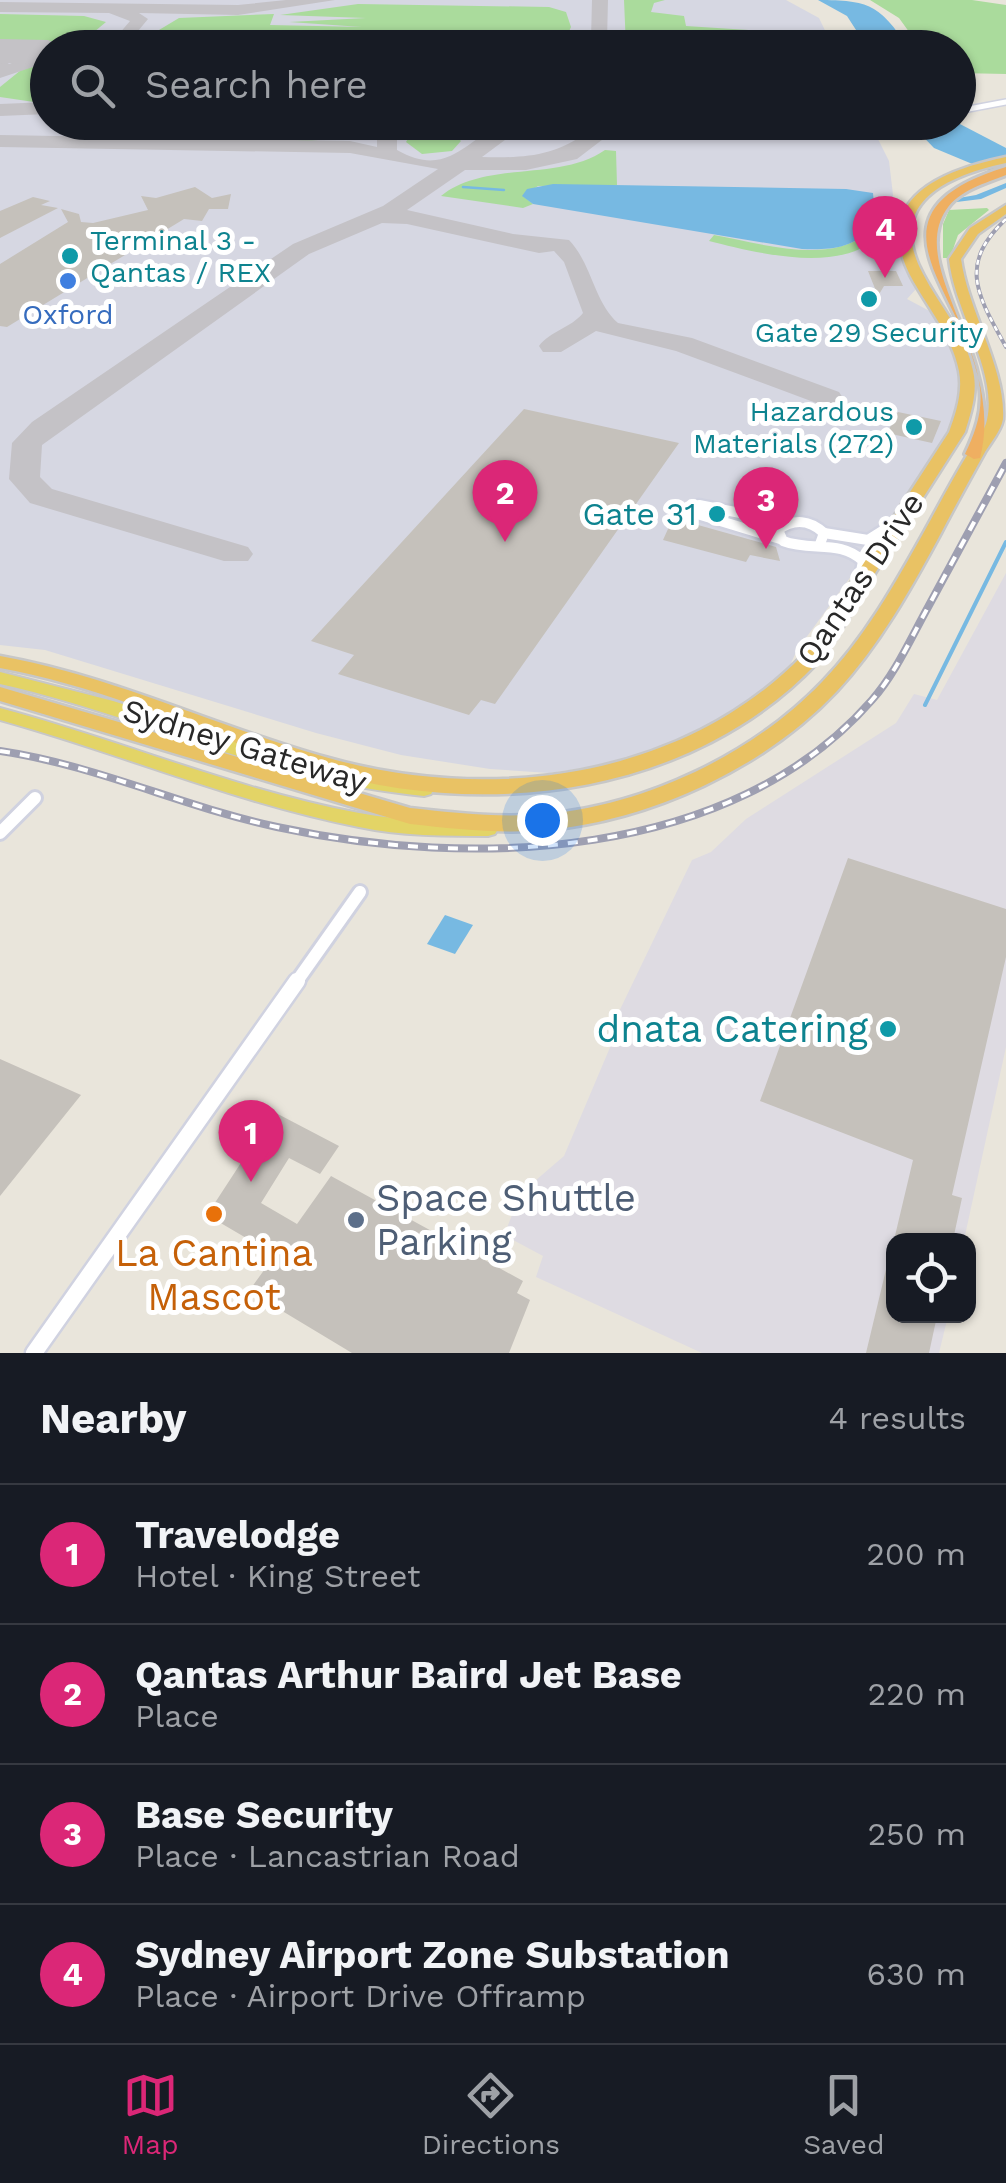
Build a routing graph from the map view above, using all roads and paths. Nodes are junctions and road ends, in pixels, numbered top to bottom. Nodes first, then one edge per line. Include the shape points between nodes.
1 (1006, 102) edge
2 (976, 108) edge
3 (1006, 165) edge
4 (1006, 209) edge
5 (918, 226) junction
6 (944, 315) joint
7 (974, 454) junction
8 (902, 517) junction
9 (791, 522) junction
10 (780, 539) junction
11 (822, 539) junction
12 (858, 585) junction
13 (0, 662) edge
14 (0, 678) edge
15 (0, 694) edge
16 (0, 714) edge
17 (493, 786) junction
18 (35, 798) dead end
19 (565, 820) junction
20 (0, 833) edge
21 (360, 892) dead end
22 (34, 1353) edge

1 - 2 street
3 - 5 highway via 953,193
3 - 5 highway via 935,182 918,198
4 - 7 highway via 974,231 955,259 961,297 1000,386 1002,407
5 - 6 highway, Qantas Drive via 919,261
5 - 7 highway, Qantas Drive via 987,378 989,417
6 - 8 highway, Qantas Drive via 966,371 966,408
7 - 19 highway, Qantas Drive via 890,604 816,701 709,771 641,800
8 - 11 street via 868,540
8 - 12 highway, Qantas Drive
9 - 10 street via 778,530
9 - 10 street via 701,510
9 - 11 street via 808,523
10 - 11 street via 796,547
11 - 12 street via 860,556
12 - 17 highway, Qantas Drive via 787,685 710,736 615,771
13 - 17 highway, Qantas Drive via 68,676 326,765 421,783
14 - 17 main road, Sydney Gateway via 377,786
15 - 19 highway via 410,816
16 - 19 main road, Qantas Drive via 253,796 339,816 445,830
18 - 20 street
21 - 22 street

